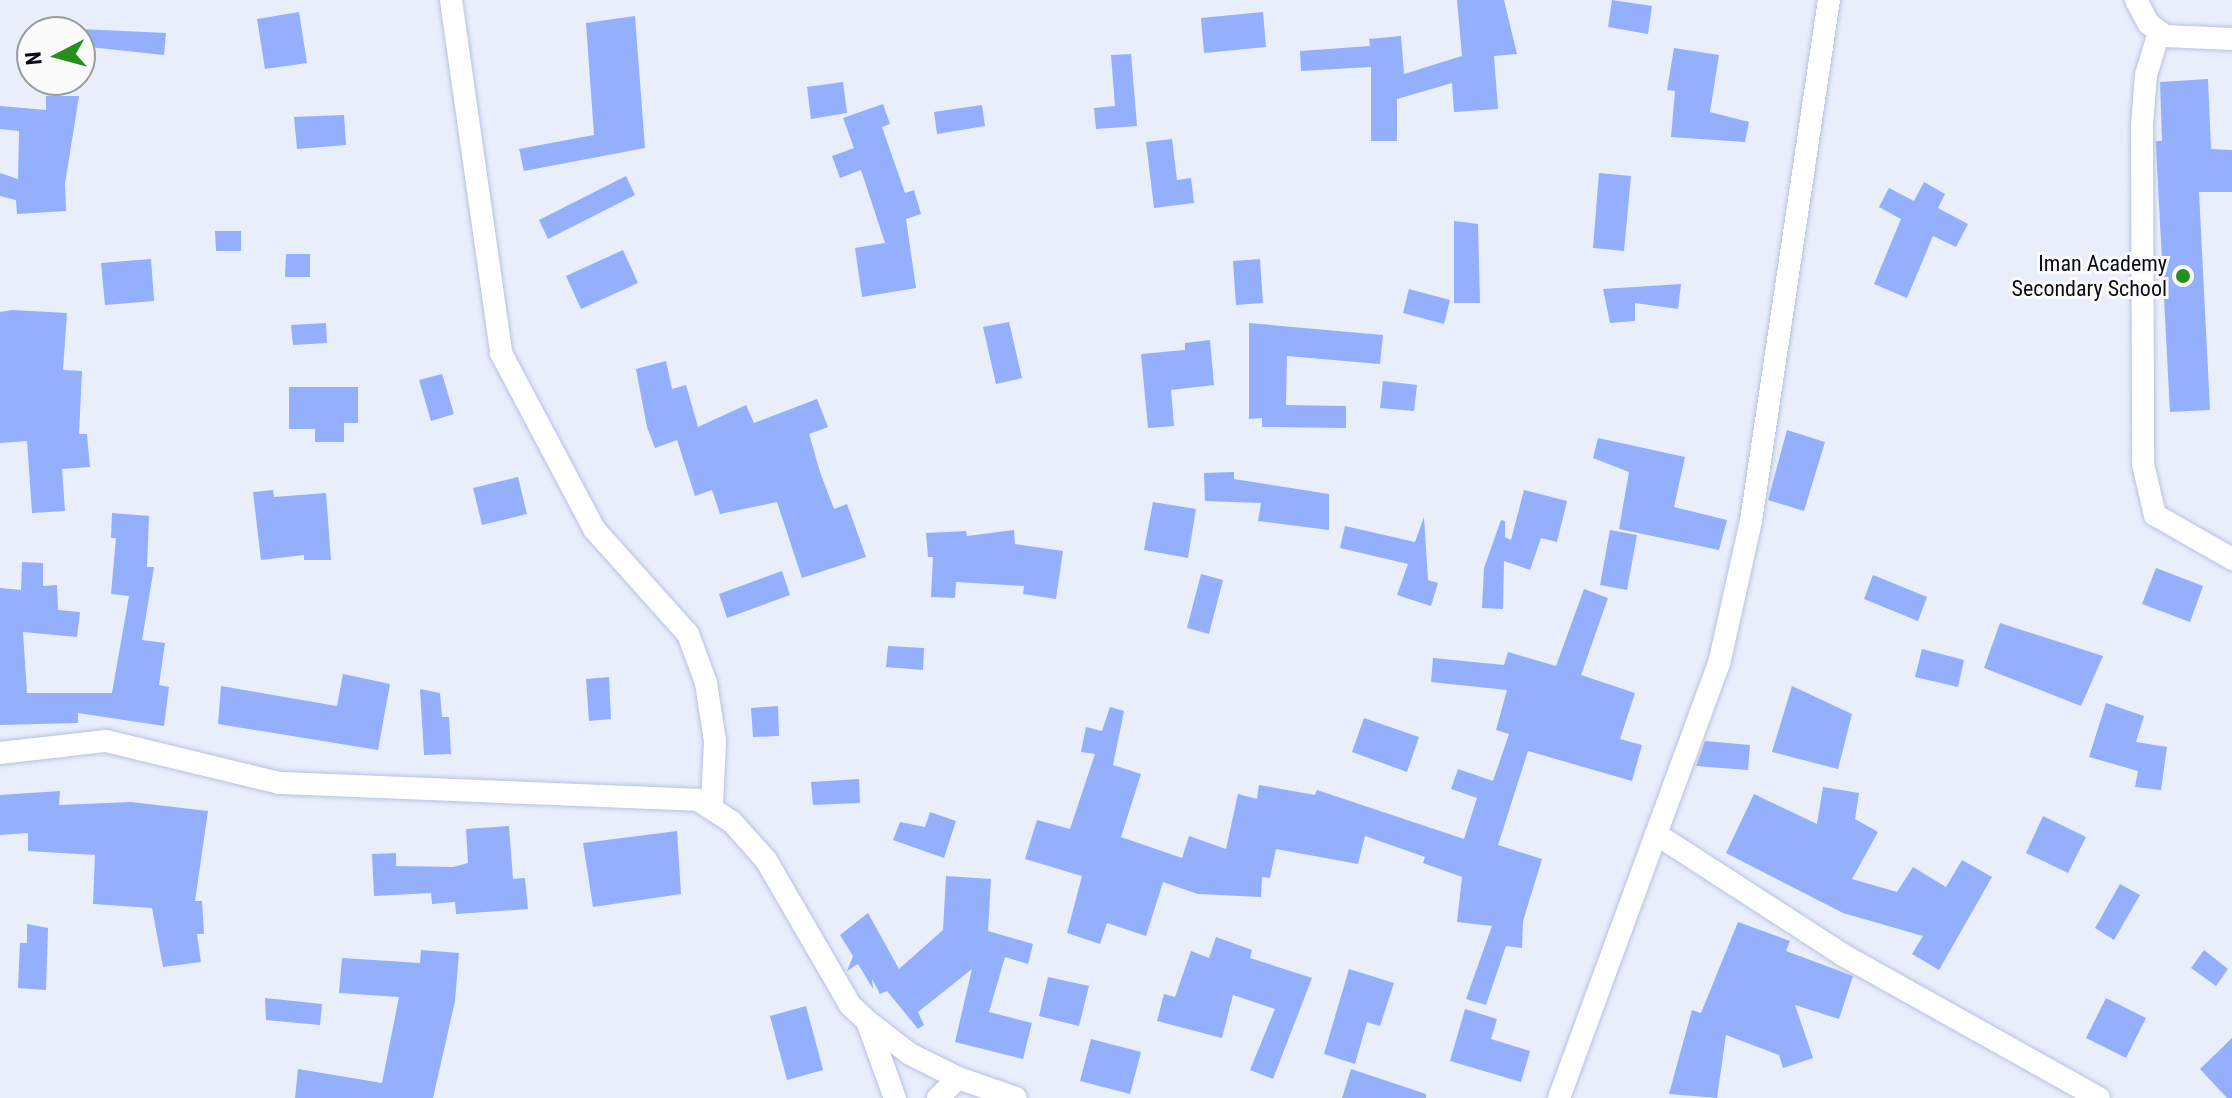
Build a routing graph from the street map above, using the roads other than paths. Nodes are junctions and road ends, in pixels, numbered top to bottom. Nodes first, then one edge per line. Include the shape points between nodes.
1 (451, 0) edge
2 (1829, 0) edge
3 (2136, 0) edge
4 (2159, 32) junction
5 (2232, 39) edge
6 (2232, 559) edge
7 (0, 753) edge
8 (712, 805) junction
9 (1656, 834) junction
10 (867, 1021) junction
11 (958, 1078) junction
12 (895, 1098) edge
13 (938, 1098) edge
14 (1016, 1098) edge
15 (1559, 1098) edge
16 (2099, 1098) edge

1 - 8 street via 501,353 594,529 688,634 706,683 715,741
2 - 9 street via 1751,521 1719,664
3 - 4 street
4 - 5 street via 2185,39
4 - 6 street via 2146,75 2142,125 2143,464 2155,515
7 - 8 street via 106,741 279,783
8 - 10 street via 766,860 850,1005
9 - 15 street
9 - 16 street via 1843,955
10 - 11 street via 910,1054
10 - 12 street
11 - 13 street
11 - 14 street

